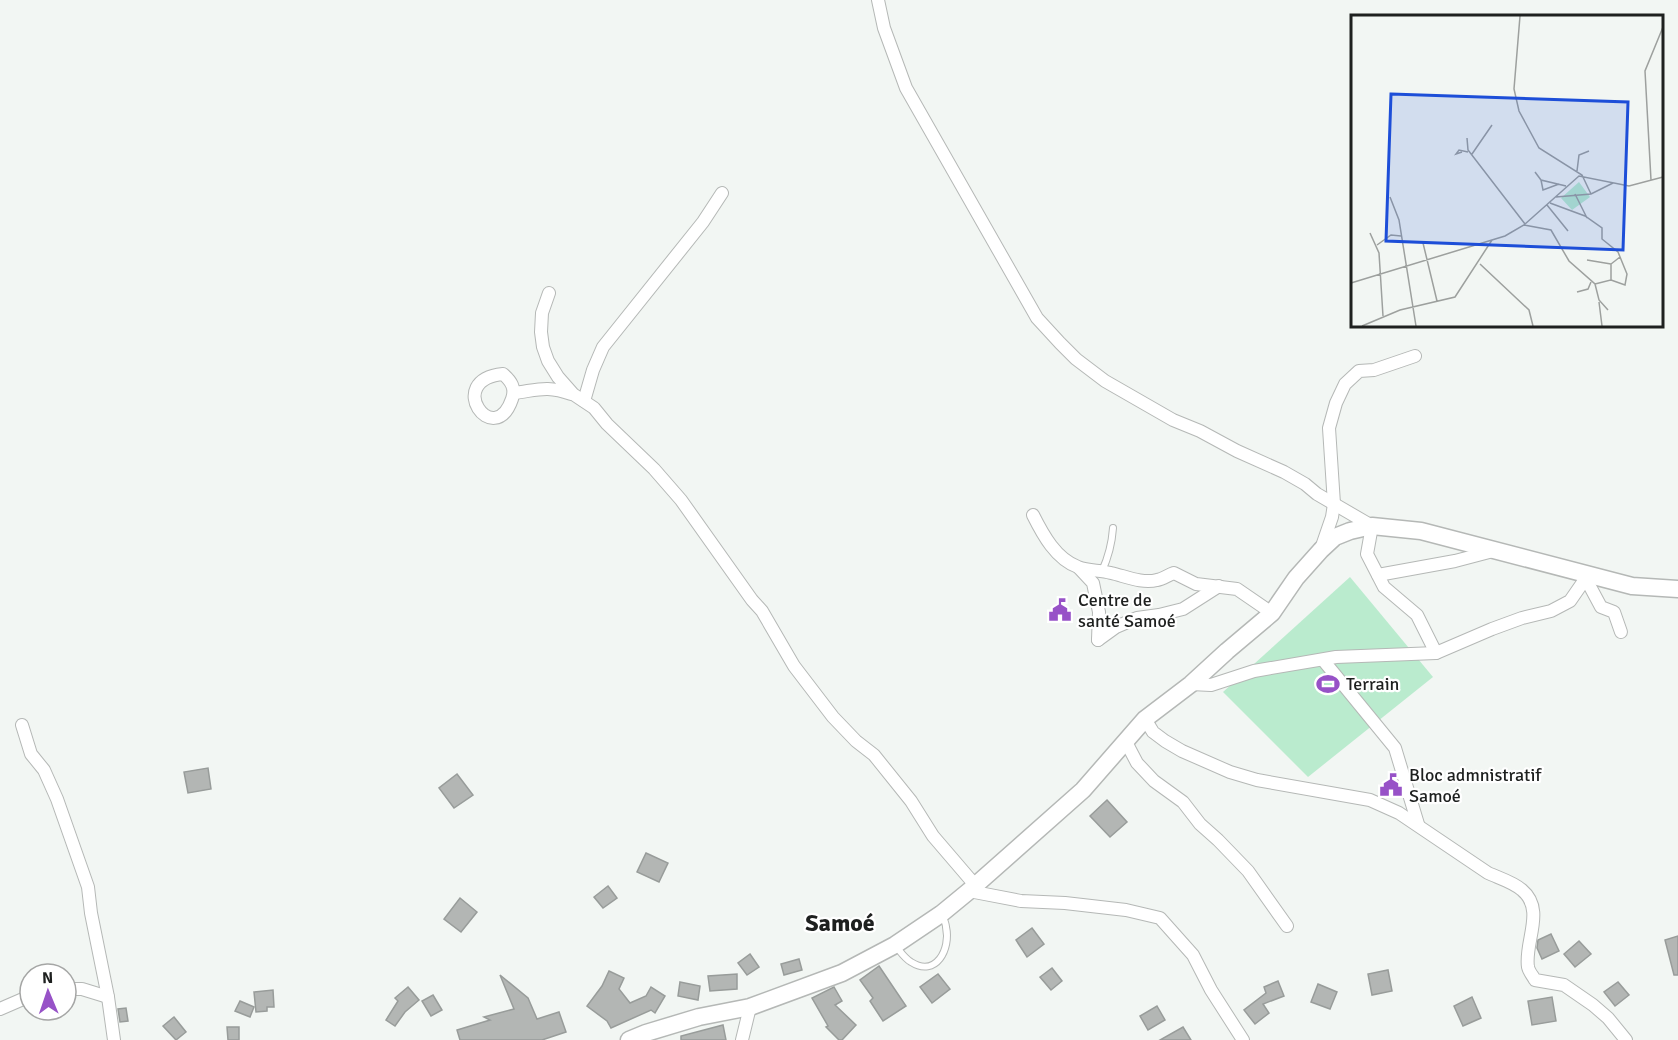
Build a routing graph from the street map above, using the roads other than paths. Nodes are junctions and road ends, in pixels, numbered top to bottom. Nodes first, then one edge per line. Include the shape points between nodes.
1 (878, 0) edge
2 (722, 193) dead end
3 (549, 293) dead end
4 (1415, 356) dead end
5 (514, 393) dead end
6 (573, 394) junction
7 (584, 401) junction
8 (1334, 504) junction
9 (1034, 514) dead end
10 (1372, 526) junction
11 (1113, 528) dead end
12 (1321, 550) junction
13 (1494, 550) junction
14 (1079, 568) junction
15 (1102, 571) junction
16 (1378, 575) junction
17 (1587, 577) junction
18 (1219, 586) junction
19 (1678, 589) edge
20 (1272, 613) junction
21 (1622, 632) dead end
22 (1436, 653) junction
23 (1323, 660) junction
24 (1191, 684) junction
25 (1145, 719) junction
26 (22, 725) dead end
27 (1126, 742) junction
28 (1418, 824) junction
29 (972, 888) junction
30 (941, 914) junction
31 (1287, 926) dead end
32 (895, 945) junction
33 (78, 988) edge
34 (108, 997) junction
35 (18, 1001) edge
36 (750, 1007) junction
37 (0, 1009) edge
38 (114, 1040) edge
39 (629, 1040) edge
40 (742, 1040) edge
41 (1243, 1040) edge
42 (1626, 1040) edge

1 - 8 street via 906,88 1037,318 1076,359 1105,381 1173,420 1284,472
2 - 7 street via 603,346
3 - 6 street via 542,313 543,347 558,377
4 - 8 street via 1359,371 1345,384 1329,428
5 - 6 street via 556,388
6 - 7 street
7 - 29 street via 681,500 762,611 832,717 874,755
8 - 10 street
8 - 12 street
9 - 14 street via 1052,547
10 - 12 main road via 1335,537
10 - 13 main road via 1421,531
10 - 16 street via 1367,554
11 - 15 lane
12 - 20 main road
13 - 16 street
13 - 17 main road
14 - 15 street
14 - 18 street via 1093,583 1099,612 1098,640 1137,618 1183,609
15 - 18 street via 1148,582 1174,573 1197,584
16 - 22 street via 1384,587 1417,615
17 - 19 main road via 1632,586
17 - 21 street via 1601,607 1614,612
17 - 22 street via 1570,601 1551,611 1522,618
18 - 20 street via 1237,589
20 - 24 main road
22 - 23 street
23 - 24 street via 1254,671 1211,685
23 - 28 street via 1395,748
24 - 25 main road
25 - 27 main road
25 - 28 street via 1165,741 1230,772 1370,800
26 - 34 street via 31,754 44,770 57,799 88,887
27 - 29 main road via 1083,790
27 - 31 street via 1137,763 1154,781 1183,802 1248,871
28 - 42 street via 1488,873 1522,890 1534,914 1528,970 1535,980 1564,985 1593,1005
29 - 30 main road
29 - 41 street via 1021,901 1126,910 1160,918 1193,955
30 - 32 main road
30 - 32 lane via 947,928 946,947 942,958 933,965 912,964
32 - 36 main road via 842,973
33 - 34 street
34 - 38 street
35 - 37 street
36 - 39 main road via 699,1017
36 - 40 street

